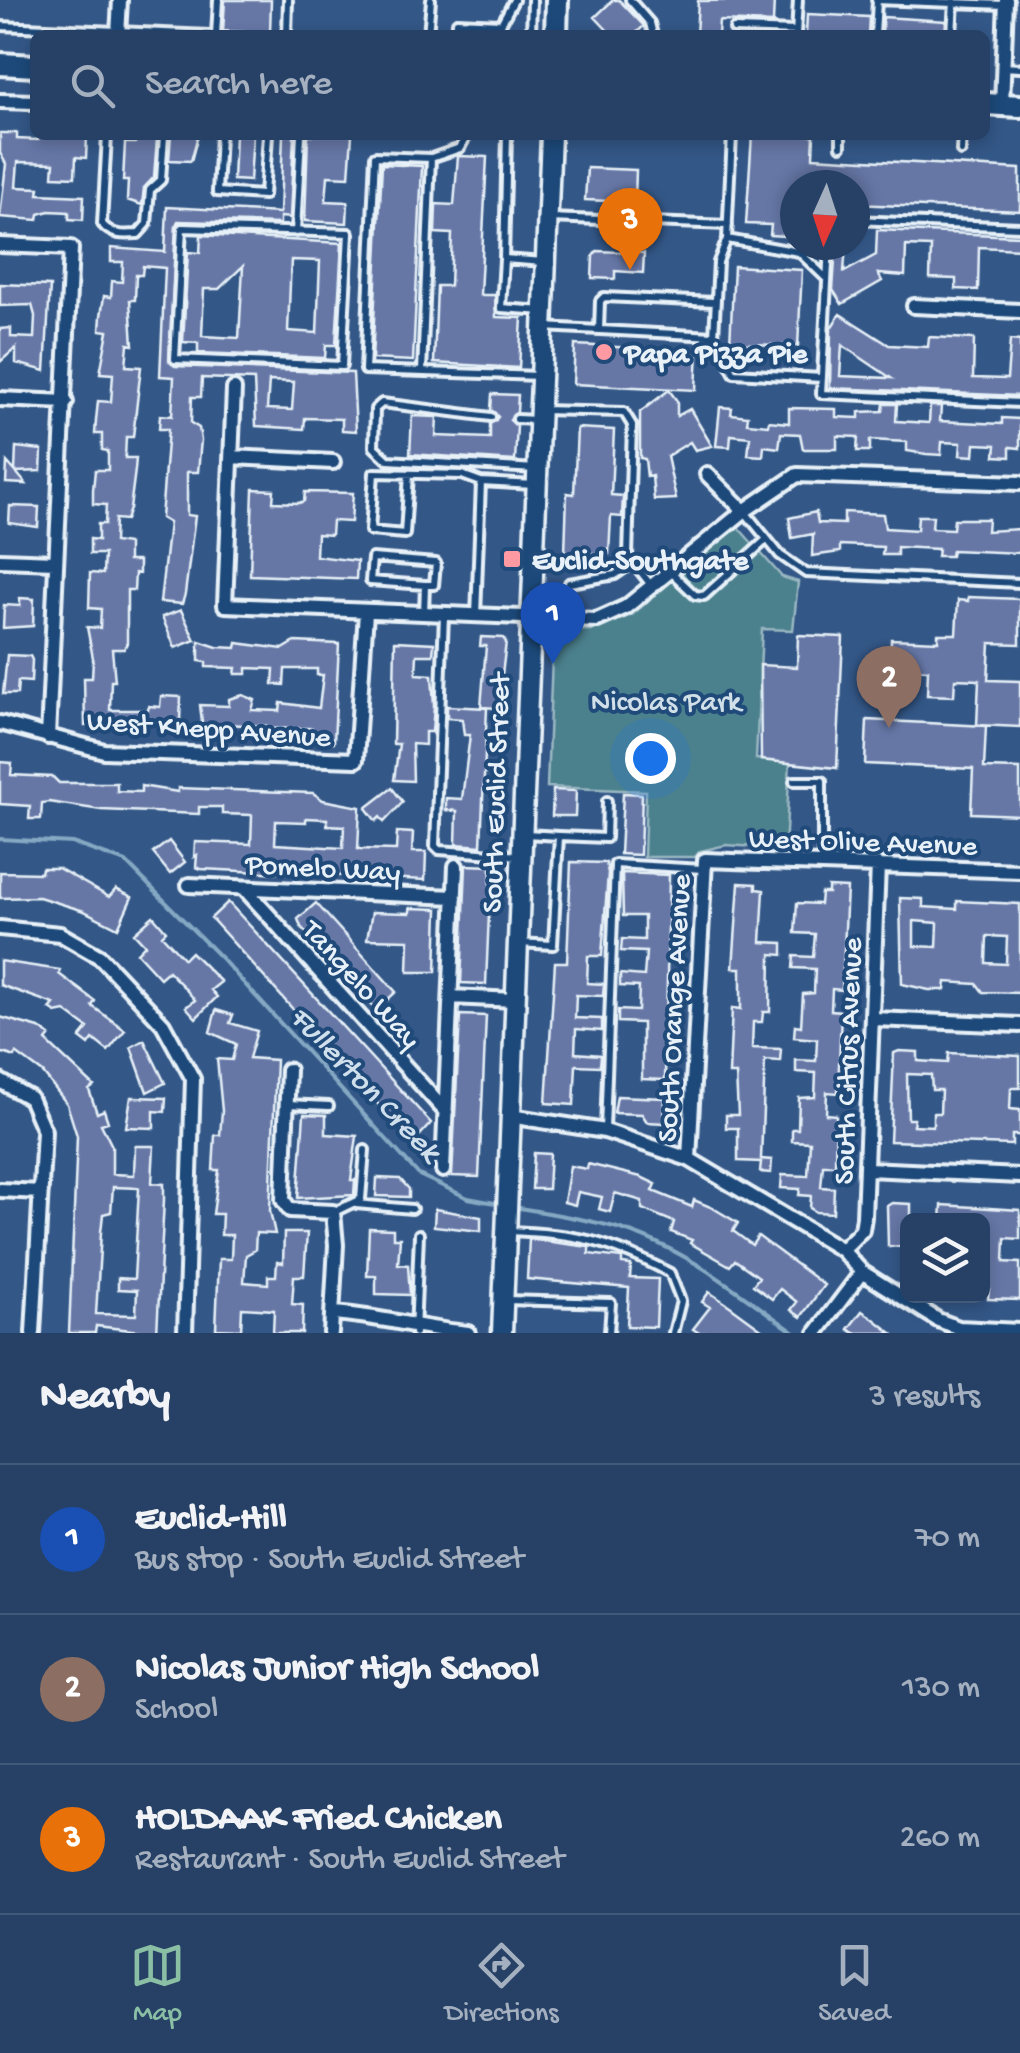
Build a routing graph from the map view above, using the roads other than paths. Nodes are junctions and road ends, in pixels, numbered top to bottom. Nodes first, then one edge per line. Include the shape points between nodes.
1 (120, 0) edge
2 (218, 0) edge
3 (288, 0) edge
4 (431, 0) edge
5 (514, 0) edge
6 (532, 0) edge
7 (557, 0) edge
8 (630, 0) edge
9 (798, 0) edge
10 (877, 0) edge
11 (954, 2) edge
12 (1006, 3) edge
13 (501, 24) junction
14 (0, 26) edge
15 (734, 29) dead end
16 (67, 30) edge
17 (118, 30) edge
18 (214, 30) edge
19 (286, 30) edge
20 (428, 30) edge
21 (456, 30) edge
22 (501, 30) edge
23 (532, 30) edge
24 (556, 30) edge
25 (651, 30) edge
26 (750, 30) edge
27 (796, 30) edge
28 (876, 30) edge
29 (952, 30) edge
30 (0, 64) edge
31 (30, 66) edge
32 (1003, 67) junction
33 (1020, 68) edge
34 (0, 100) edge
35 (30, 102) edge
36 (1002, 105) edge
37 (108, 140) edge
38 (164, 140) edge
39 (220, 140) edge
40 (268, 140) edge
41 (301, 140) edge
42 (464, 140) edge
43 (507, 140) edge
44 (552, 140) edge
45 (732, 140) edge
46 (841, 140) edge
47 (962, 140) edge
48 (840, 146) dead end
49 (961, 151) dead end
50 (430, 158) junction
51 (548, 218) junction
52 (870, 221) edge
53 (728, 225) junction
54 (1020, 227) edge
55 (296, 232) junction
56 (727, 239) junction
57 (0, 245) edge
58 (504, 259) junction
59 (829, 260) edge
60 (546, 262) junction
61 (828, 279) junction
62 (716, 302) junction
63 (914, 306) dead end
64 (1020, 312) edge
65 (544, 319) junction
66 (599, 330) junction
67 (714, 336) junction
68 (422, 372) junction
69 (541, 376) junction
70 (822, 378) junction
71 (234, 389) dead end
72 (0, 399) edge
73 (66, 402) junction
74 (1020, 403) edge
75 (540, 415) junction
76 (491, 417) dead end
77 (517, 418) dead end
78 (232, 457) junction
79 (333, 462) dead end
80 (408, 474) junction
81 (707, 474) dead end
82 (537, 477) junction
83 (481, 482) junction
84 (1020, 483) edge
85 (744, 512) junction
86 (767, 539) junction
87 (0, 560) edge
88 (56, 562) junction
89 (631, 564) junction
90 (671, 572) junction
91 (569, 583) dead end
92 (1020, 584) edge
93 (426, 585) junction
94 (653, 586) junction
95 (366, 612) junction
96 (424, 614) junction
97 (444, 616) junction
98 (476, 617) junction
99 (531, 619) junction
100 (0, 724) edge
101 (48, 737) junction
102 (794, 781) dead end
103 (607, 801) dead end
104 (522, 833) junction
105 (559, 836) junction
106 (521, 856) junction
107 (705, 864) junction
108 (822, 864) junction
109 (878, 865) junction
110 (456, 866) dead end
111 (1020, 871) edge
112 (188, 885) dead end
113 (244, 888) junction
114 (455, 897) junction
115 (0, 928) edge
116 (517, 943) junction
117 (450, 997) junction
118 (515, 1000) junction
119 (874, 1019) junction
120 (1020, 1025) edge
121 (288, 1070) dead end
122 (0, 1081) edge
123 (286, 1104) junction
124 (329, 1106) dead end
125 (446, 1112) junction
126 (510, 1116) junction
127 (605, 1131) junction
128 (365, 1150) dead end
129 (689, 1159) junction
130 (867, 1168) junction
131 (443, 1170) dead end
132 (1020, 1176) edge
133 (0, 1190) edge
134 (41, 1192) junction
135 (356, 1204) junction
136 (412, 1209) dead end
137 (332, 1212) junction
138 (506, 1226) junction
139 (419, 1234) dead end
140 (842, 1250) junction
141 (862, 1272) junction
142 (503, 1300) junction
143 (332, 1313) junction
144 (415, 1329) edge
145 (1020, 1331) edge
146 (439, 1332) edge
147 (817, 1332) edge
148 (33, 1333) edge
149 (185, 1333) edge
150 (332, 1333) edge
151 (468, 1333) edge
152 (502, 1333) edge
153 (609, 1333) edge
154 (673, 1333) edge

1 - 17 street
2 - 18 lane
3 - 19 lane
4 - 20 lane
5 - 13 lane
6 - 23 lane
7 - 24 main road
8 - 25 lane
9 - 27 lane
10 - 11 lane
10 - 28 lane
11 - 12 lane
11 - 29 lane
12 - 32 street
13 - 21 lane via 456,22
13 - 22 lane
14 - 16 lane
15 - 26 lane
30 - 31 main road
32 - 33 lane
32 - 36 street
34 - 35 street
37 - 38 lane via 102,224 123,235 138,234 146,224
39 - 40 lane via 218,192 264,195
41 - 55 lane
42 - 50 lane via 460,148
43 - 58 lane
44 - 51 main road, South Euclid Street
45 - 53 lane
46 - 48 lane
47 - 49 lane
50 - 68 lane
50 - 68 lane via 375,156 364,370
51 - 53 lane
51 - 60 main road, South Euclid Street
52 - 54 lane
53 - 56 lane
55 - 55 lane via 349,232 342,366 175,358 182,228
56 - 61 lane via 799,252
56 - 62 lane
57 - 73 street via 72,248
58 - 60 lane
58 - 65 lane via 501,308
59 - 61 lane
60 - 65 main road, South Euclid Street
61 - 70 lane
62 - 66 lane via 604,297
62 - 67 lane
63 - 64 street
65 - 66 lane
65 - 69 main road, South Euclid Street
66 - 67 lane
67 - 70 lane via 734,373
68 - 69 lane
69 - 75 main road, South Euclid Street
70 - 74 lane via 821,394
71 - 78 street
72 - 73 street
73 - 88 street
75 - 77 lane
75 - 82 main road, South Euclid Street
75 - 89 lane via 624,412 632,426
76 - 82 lane via 382,404 375,409 374,447 388,460
78 - 79 street
78 - 95 street via 225,605
80 - 80 lane via 374,473 370,530 404,534
80 - 83 lane
81 - 85 street
82 - 83 lane
82 - 99 main road, South Euclid Street
83 - 98 lane
84 - 85 street via 797,475
85 - 86 lane
85 - 90 street
86 - 90 lane via 704,596
86 - 92 lane via 806,574
87 - 88 street
88 - 101 street
89 - 91 lane via 615,575
89 - 94 lane
90 - 94 street
93 - 93 lane via 370,581 372,558 436,563 434,585
93 - 96 lane
94 - 99 street via 597,620
95 - 96 street
95 - 101 street, West Knepp Avenue via 356,760 104,750
96 - 97 street
97 - 98 street
97 - 106 lane via 435,846
98 - 99 street
99 - 104 main road, South Euclid Street
100 - 101 street, West Knepp Avenue
102 - 108 lane via 822,780
103 - 105 lane via 606,838
104 - 105 lane
104 - 106 main road, South Euclid Street
105 - 116 lane via 553,945
106 - 116 main road, South Euclid Street
107 - 108 street, West Olive Avenue
107 - 127 lane via 616,864
107 - 129 street, South Orange Avenue
108 - 109 street, West Olive Avenue
109 - 111 street, West Olive Avenue
109 - 119 street, South Citrus Avenue
110 - 114 street
112 - 113 street, Pomelo Way
113 - 114 street, Pomelo Way
113 - 125 street, Tangelo Way
114 - 117 street
115 - 149 street via 60,934 100,956 163,1024 193,1080
116 - 118 main road, South Euclid Street
117 - 118 street
117 - 125 street
118 - 126 main road, South Euclid Street
119 - 120 street
119 - 130 street, South Citrus Avenue
121 - 123 street
122 - 134 street via 30,1098 44,1131
123 - 124 lane
123 - 137 street via 282,1200 290,1210
125 - 131 street
126 - 127 street
126 - 138 main road, South Euclid Street
127 - 129 street
128 - 135 lane via 363,1194
129 - 140 street
130 - 132 street
130 - 140 street, South Citrus Avenue via 862,1230
133 - 134 street
134 - 148 street
135 - 136 lane
135 - 137 lane
137 - 143 street
138 - 142 main road, South Euclid Street
138 - 154 lane via 618,1245 670,1273 681,1301
139 - 144 lane
140 - 141 street
141 - 145 street via 951,1325
141 - 147 street
142 - 152 main road, South Euclid Street
142 - 153 lane via 610,1304
143 - 144 street via 384,1316
143 - 150 street
144 - 146 street
146 - 151 street

